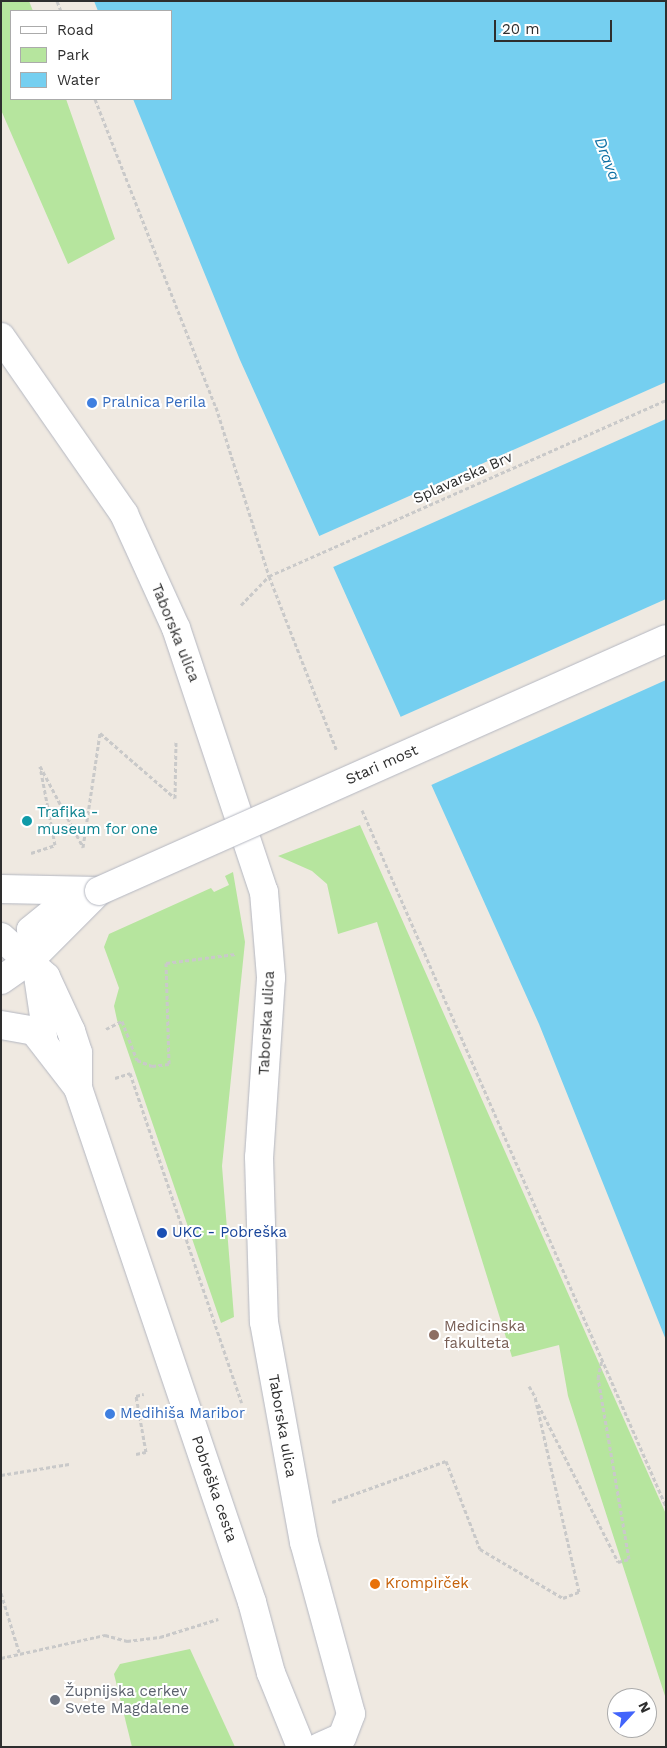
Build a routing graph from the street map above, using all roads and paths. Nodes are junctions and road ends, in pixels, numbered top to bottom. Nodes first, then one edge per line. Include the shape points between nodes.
1 (95, 100) edge
2 (1, 337) edge
3 (666, 400) edge
4 (269, 576) junction
5 (241, 605) dead end
6 (666, 639) edge
7 (213, 734) junction
8 (338, 755) dead end
9 (361, 807) dead end
10 (24, 855) dead end
11 (1, 890) edge
12 (99, 891) junction
13 (1, 937) edge
14 (270, 950) junction
15 (30, 960) junction
16 (1, 980) edge
17 (1, 1025) edge
18 (97, 1032) dead end
19 (46, 1043) junction
20 (115, 1078) dead end
21 (78, 1088) junction
22 (602, 1358) junction
23 (529, 1386) dead end
24 (147, 1393) dead end
25 (535, 1397) junction
26 (244, 1409) dead end
27 (136, 1454) dead end
28 (69, 1464) dead end
29 (1, 1475) edge
30 (666, 1506) edge
31 (299, 1514) junction
32 (1, 1593) edge
33 (218, 1619) dead end
34 (19, 1652) junction
35 (1, 1658) edge
36 (301, 1747) edge
37 (320, 1747) edge

1 - 4 path via 216,407
2 - 7 street, Taborska ulica via 124,514 176,628
3 - 4 path, Splavarska Brv
4 - 5 path
4 - 8 path
6 - 12 street, Stari most, bridge
7 - 10 path via 176,722 174,798 100,733 83,848 40,766 55,846
7 - 14 street, Taborska ulica via 264,892
9 - 22 path
11 - 12 street
12 - 15 street
13 - 15 street
14 - 18 path via 166,963 168,1064 152,1066 137,1060 122,1021
14 - 31 street, Taborska ulica via 259,1157 263,1302
15 - 16 street
15 - 19 lane
15 - 21 street via 46,977 71,1031 78,1053
17 - 19 street via 34,1031
19 - 21 street
20 - 26 path via 130,1073
21 - 36 street, Pobreška cesta via 252,1602 271,1673
22 - 25 path via 598,1378 628,1560 618,1562
22 - 30 path
23 - 25 path
24 - 27 path via 136,1396 146,1452
25 - 31 path via 579,1592 563,1598 480,1549 446,1461
28 - 29 path
31 - 37 street, Taborska ulica via 350,1714 342,1737
32 - 34 path
33 - 34 path via 160,1637 127,1641 105,1635
34 - 35 path

